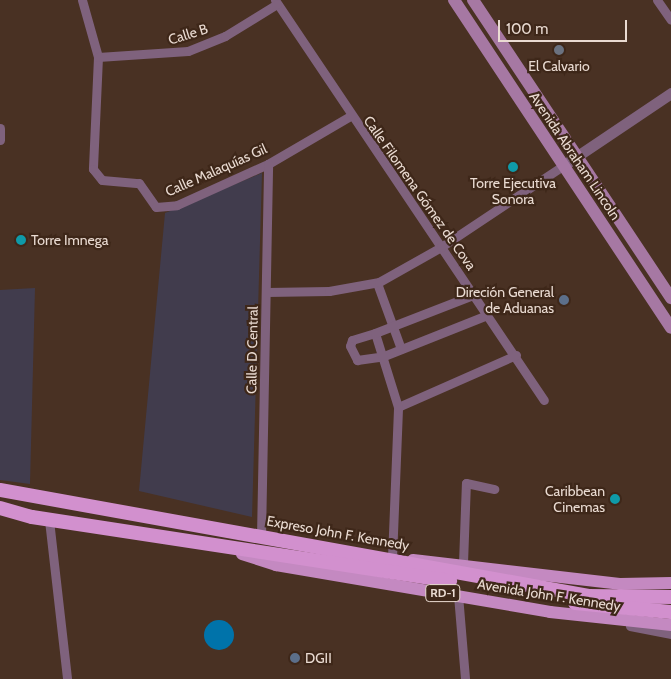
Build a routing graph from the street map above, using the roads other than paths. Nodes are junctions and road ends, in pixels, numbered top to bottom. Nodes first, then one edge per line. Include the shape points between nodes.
1 (82, 0) edge
2 (454, 0) edge
3 (473, 0) edge
4 (658, 0) edge
5 (276, 2) edge
6 (671, 20) edge
7 (98, 57) junction
8 (671, 93) edge
9 (350, 116) junction
10 (0, 128) edge
11 (0, 140) edge
12 (577, 156) junction
13 (268, 164) junction
14 (564, 165) junction
15 (441, 248) junction
16 (377, 283) junction
17 (267, 292) junction
18 (474, 295) junction
19 (671, 298) edge
20 (487, 315) junction
21 (391, 327) junction
22 (671, 328) edge
23 (375, 333) junction
24 (401, 349) junction
25 (384, 356) junction
26 (516, 356) junction
27 (544, 400) dead end
28 (398, 407) junction
29 (494, 489) dead end
30 (0, 490) edge
31 (0, 508) edge
32 (0, 514) edge
33 (32, 517) junction
34 (49, 520) junction
35 (261, 536) junction
36 (218, 546) junction
37 (396, 559) junction
38 (463, 563) junction
39 (671, 583) edge
40 (458, 595) junction
41 (671, 597) edge
42 (671, 612) edge
43 (601, 620) junction
44 (671, 625) edge
45 (671, 634) edge
46 (67, 679) edge
47 (465, 679) edge

1 - 7 street, Calle Malaquías Gil
2 - 14 main road, Avenida Abraham Lincoln
3 - 12 main road, Avenida Abraham Lincoln
4 - 6 street
5 - 7 street, Calle B via 225,36 188,50
5 - 9 street, Calle Filomena Gómez de Cova
7 - 13 street, Calle Malaquías Gil via 91,163 102,180 139,183 150,203 163,209
8 - 12 street
9 - 13 street, Calle Malaquías Gil
9 - 15 street, Calle Filomena Gómez de Cova
10 - 11 street
12 - 14 street
12 - 19 main road, Avenida Abraham Lincoln
13 - 17 street, Calle D Central
14 - 15 street
14 - 22 main road, Avenida Abraham Lincoln
15 - 16 street
15 - 18 street, Calle Filomena Gómez de Cova
16 - 17 street via 329,291
16 - 21 street
17 - 35 street, Calle D Central
18 - 20 street, Calle Filomena Gómez de Cova
18 - 21 street
20 - 24 street
20 - 26 street, Calle Filomena Gómez de Cova
21 - 23 street
21 - 24 street
23 - 25 street
23 - 25 street via 352,340 353,356 362,361
24 - 25 street
25 - 28 street
26 - 27 street, Calle Filomena Gómez de Cova
26 - 28 street
28 - 37 street
29 - 38 street via 466,483
30 - 35 highway, Expreso John F. Kennedy / RD-1
31 - 33 highway, Expreso John F. Kennedy / RD-1
32 - 33 main road, RD-1
33 - 34 highway, Expreso John F. Kennedy / RD-1
34 - 36 highway, Expreso John F. Kennedy / RD-1
34 - 46 street
35 - 37 highway, Expreso John F. Kennedy / RD-1
36 - 40 main road, Avenida John F. Kennedy / RD-1 via 276,565
36 - 42 highway, Expreso John F. Kennedy / RD-1 via 346,563 610,609
37 - 38 main road, Avenida John F. Kennedy / RD-1
37 - 41 highway, Expreso John F. Kennedy / RD-1 via 514,583 614,598
38 - 39 main road, Avenida John F. Kennedy / RD-1 via 611,583
40 - 43 main road, Avenida John F. Kennedy / RD-1
40 - 47 street
43 - 44 main road, Avenida John F. Kennedy / RD-1
43 - 45 street

